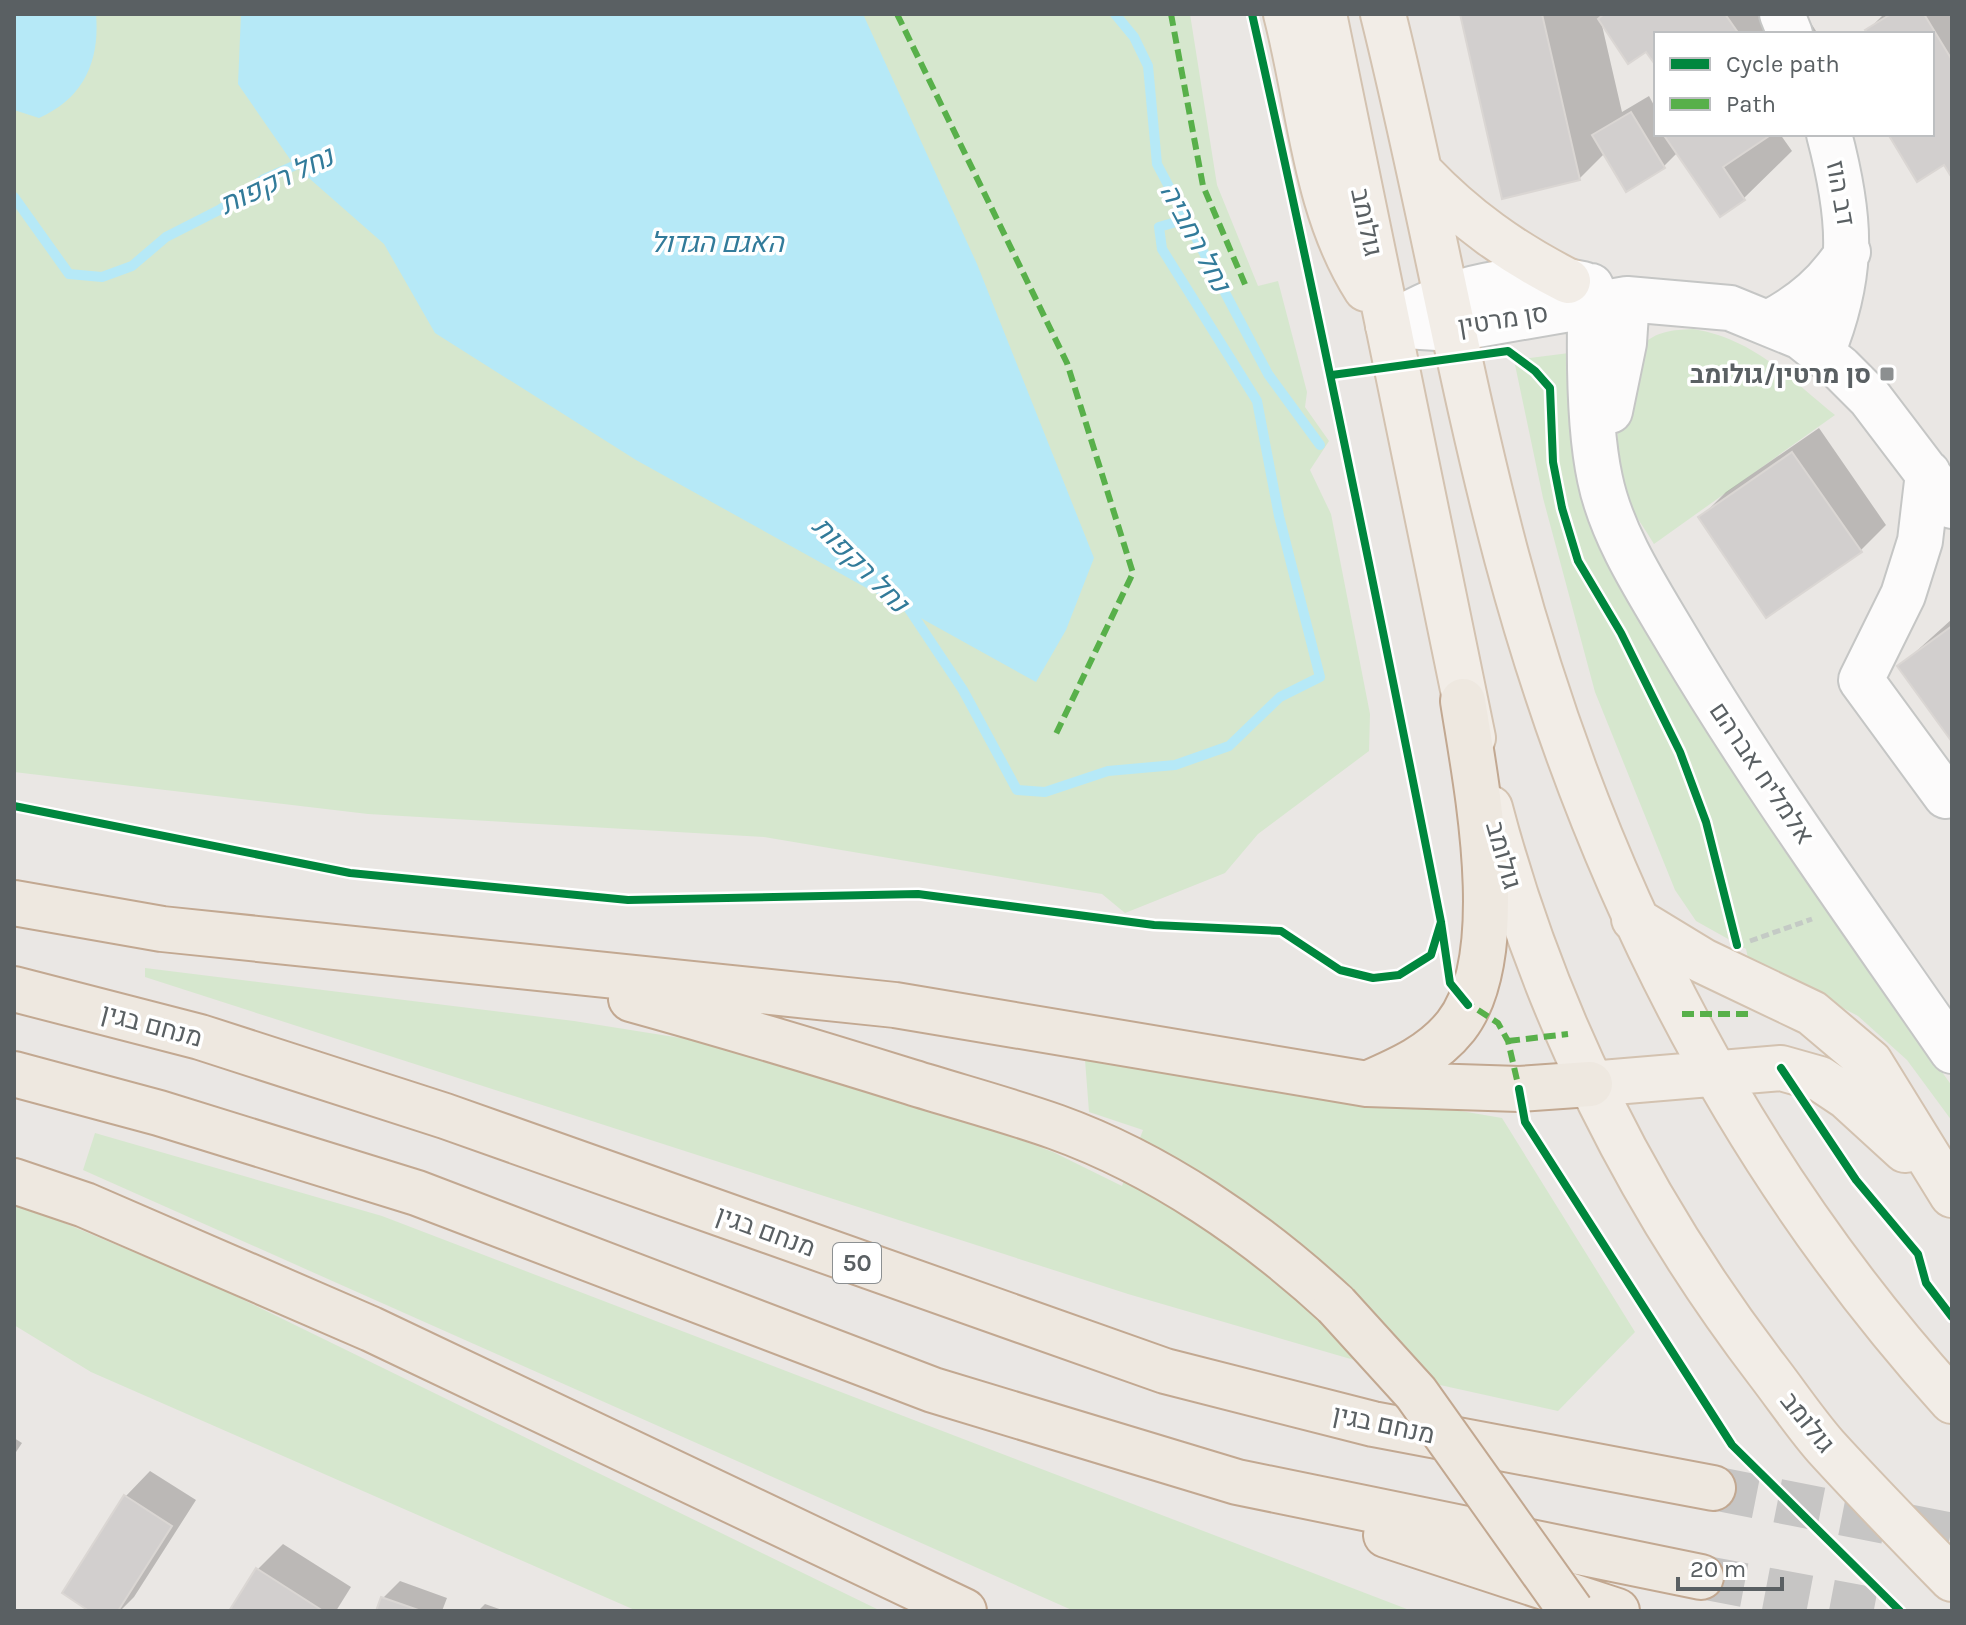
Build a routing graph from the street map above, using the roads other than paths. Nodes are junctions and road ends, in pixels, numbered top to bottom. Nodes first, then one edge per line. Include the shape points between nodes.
1 (1286, 14) edge
2 (1324, 14) edge
3 (1383, 14) edge
4 (1830, 136) edge
5 (1421, 173) junction
6 (1848, 252) junction
7 (1594, 293) junction
8 (1450, 312) junction
9 (1770, 322) junction
10 (1388, 325) junction
11 (1822, 353) junction
12 (1940, 490) edge
13 (1463, 701) junction
14 (1946, 796) dead end
15 (14, 903) edge
16 (1633, 918) junction
17 (503, 965) junction
18 (14, 989) edge
19 (1952, 1051) edge
20 (14, 1074) edge
21 (1715, 1075) junction
22 (1367, 1084) junction
23 (1590, 1084) junction
24 (14, 1181) edge
25 (1952, 1196) edge
26 (1952, 1401) edge
27 (1237, 1482) junction
28 (1713, 1488) tunnel mouth
29 (1701, 1577) tunnel mouth
30 (1952, 1579) edge
31 (964, 1611) edge
32 (1571, 1611) edge
33 (1617, 1611) edge

1 - 10 main road via 1336,227 1355,272
2 - 10 main road, גולומב
3 - 5 main road
4 - 6 street, דב הוז via 1842,186
5 - 7 main road via 1479,228 1512,251
5 - 8 main road
6 - 9 street, דב הוז via 1831,279
6 - 11 street, דב הוז via 1836,318
7 - 8 street, סן מרטין via 1544,311
7 - 9 street, סן מרטין via 1730,308
7 - 19 street, אלמליח אברהם via 1624,343 1600,480 1613,521 1728,726
8 - 10 street, סן מרטין
8 - 16 main road via 1489,485 1538,662 1569,760
9 - 11 street, סן מרטין
10 - 13 main road, גולומב
11 - 12 street, סן מרטין via 1870,398
12 - 14 street via 1903,595 1861,680
13 - 22 highway via 1482,825 1487,895 1483,952 1457,1025 1407,1066
13 - 23 main road, גולומב via 1521,911
15 - 17 highway via 162,929
16 - 21 main road
16 - 25 main road via 1703,961 1812,1013 1870,1062
17 - 22 highway via 895,1005
17 - 32 highway, bridge via 732,1027 1057,1128 1126,1158 1220,1213 1336,1305 1416,1393
18 - 28 highway, מנחם בגין / 50 via 200,1037 445,1116 1165,1371 1373,1424
20 - 27 highway via 417,1193 933,1390
21 - 23 main road
21 - 25 main road via 1781,1068 1820,1079 1871,1115
21 - 26 main road via 1766,1160 1836,1258
22 - 23 highway via 1519,1089
23 - 30 main road, גולומב via 1717,1305 1825,1445
24 - 31 highway via 85,1205 357,1323
27 - 29 highway
27 - 33 highway

